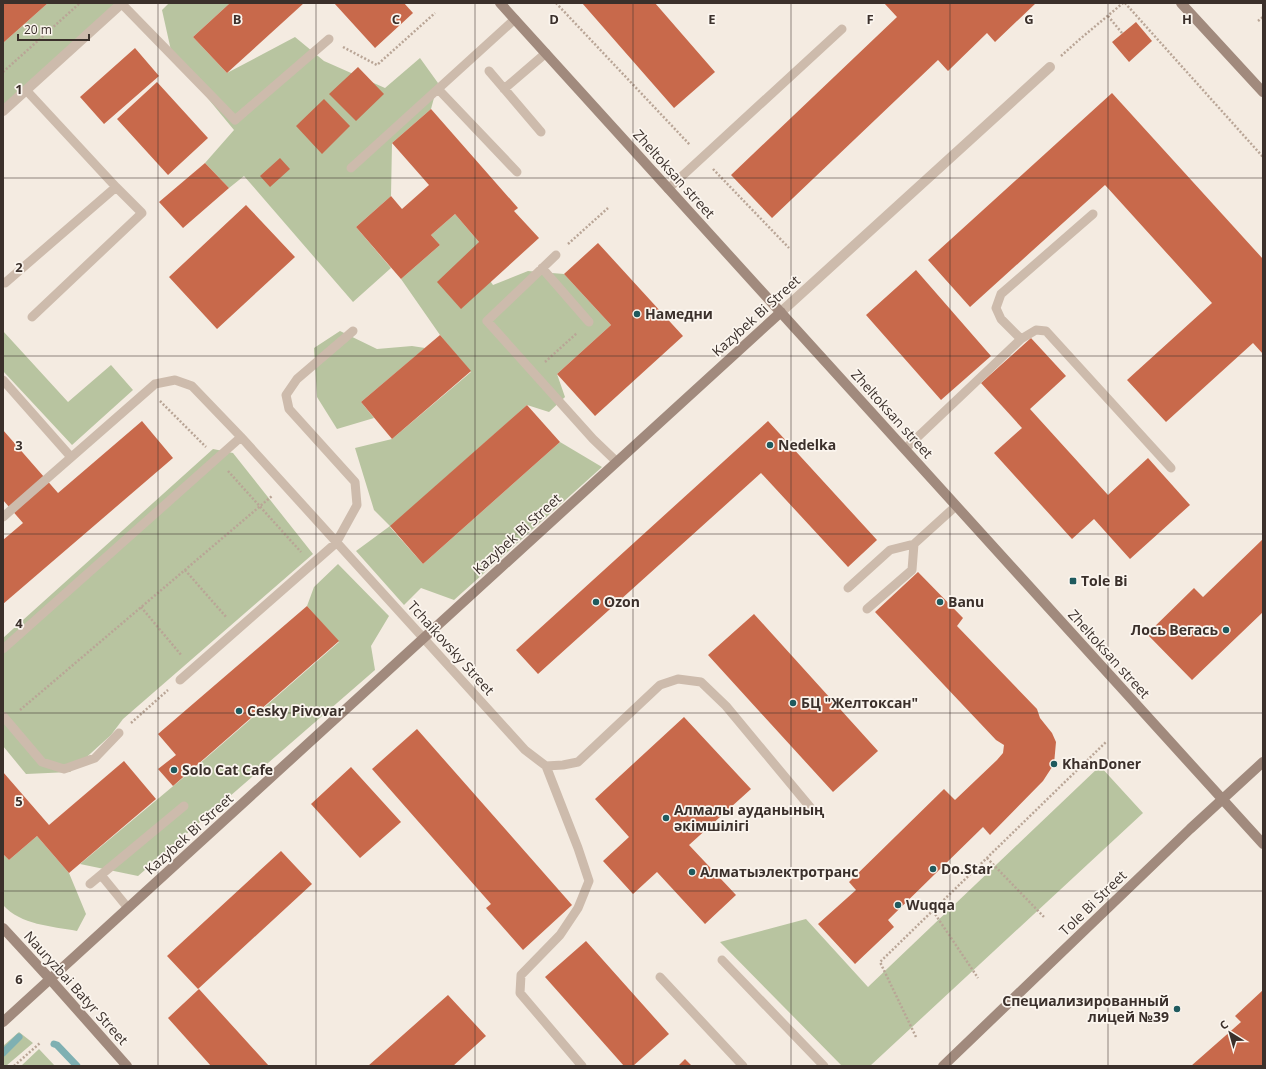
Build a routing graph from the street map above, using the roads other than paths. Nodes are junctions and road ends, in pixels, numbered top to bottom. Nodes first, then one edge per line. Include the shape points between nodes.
1 (121, 3) edge
2 (500, 3) edge
3 (1181, 3) edge
4 (515, 20) junction
5 (842, 29) dead end
6 (329, 39) road end
7 (546, 53) junction
8 (1050, 67) road end
9 (489, 71) dead end
10 (438, 89) junction
11 (504, 89) junction
12 (26, 90) junction
13 (1263, 92) edge
14 (3, 111) edge
15 (541, 132) dead end
16 (350, 168) dead end
17 (517, 172) dead end
18 (116, 187) junction
19 (668, 189) junction
20 (1093, 214) dead end
21 (556, 255) road end
22 (542, 268) junction
23 (5, 283) dead end
24 (781, 312) junction
25 (32, 317) dead end
26 (589, 322) road end
27 (353, 331) dead end
28 (1021, 339) junction
29 (3, 380) edge
30 (241, 437) junction
31 (904, 449) junction
32 (71, 457) junction
33 (617, 462) junction
34 (1171, 468) dead end
35 (956, 506) junction
36 (3, 517) edge
37 (336, 543) junction
38 (914, 544) junction
39 (848, 588) dead end
40 (867, 609) dead end
41 (423, 639) junction
42 (3, 649) edge
43 (180, 680) road end
44 (5, 719) edge
45 (119, 734) road end
46 (1263, 762) edge
47 (546, 766) junction
48 (1222, 800) junction
49 (184, 806) dead end
50 (810, 807) dead end
51 (1263, 844) edge
52 (101, 875) junction
53 (90, 884) dead end
54 (128, 908) junction
55 (3, 928) edge
56 (722, 960) dead end
57 (660, 977) dead end
58 (50, 979) junction
59 (3, 1022) edge
60 (127, 1066) edge
61 (582, 1066) edge
62 (743, 1066) edge
63 (824, 1066) edge
64 (943, 1066) edge

1 - 6 lane via 235,120
1 - 12 street
2 - 4 main road, Zheltoksan street
3 - 13 main road
4 - 7 main road, Zheltoksan street
4 - 10 lane
5 - 19 lane
7 - 11 lane
7 - 19 main road, Zheltoksan street
8 - 24 street, Kazybek Bi Street
9 - 11 lane
10 - 16 lane
10 - 17 lane
11 - 15 lane
12 - 14 street
12 - 18 lane
18 - 23 lane
18 - 25 lane via 142,213
19 - 24 main road, Zheltoksan street
20 - 28 lane via 1001,294 996,308 1001,319
21 - 22 lane
22 - 26 lane
22 - 33 lane via 487,320 593,439
24 - 31 main road, Zheltoksan street
24 - 33 main road, Kazybek Bi Street
27 - 37 lane via 297,379 286,395 289,409 355,482 357,505
28 - 31 lane
28 - 34 lane via 1036,330 1046,331
29 - 32 lane
30 - 32 lane, Tchaikovsky Street via 192,386 175,380 155,384
30 - 37 lane, Tchaikovsky Street
30 - 42 lane
31 - 35 main road, Zheltoksan street
32 - 36 lane, Tchaikovsky Street
33 - 41 main road, Kazybek Bi Street
35 - 38 lane
35 - 48 main road, Zheltoksan street
37 - 41 lane, Tchaikovsky Street
37 - 43 lane
38 - 39 lane via 890,550
38 - 40 lane via 912,570
41 - 47 lane, Tchaikovsky Street via 525,750
41 - 54 main road, Kazybek Bi Street
44 - 45 lane via 42,762 64,768 95,758
46 - 48 main road, Tole Bi Street
47 - 50 lane via 578,762 660,685 678,679 701,682 726,706
47 - 61 lane via 589,881 578,908 560,935 521,975 520,993
48 - 51 main road, Zheltoksan street
48 - 64 main road, Tole Bi Street
49 - 52 lane
52 - 53 lane
52 - 54 lane
54 - 58 main road, Kazybek Bi Street
55 - 58 main road, Nauryzbai Batyr Street
56 - 63 lane
57 - 62 lane
58 - 59 main road, Kazybek Bi Street
58 - 60 main road, Nauryzbai Batyr Street

